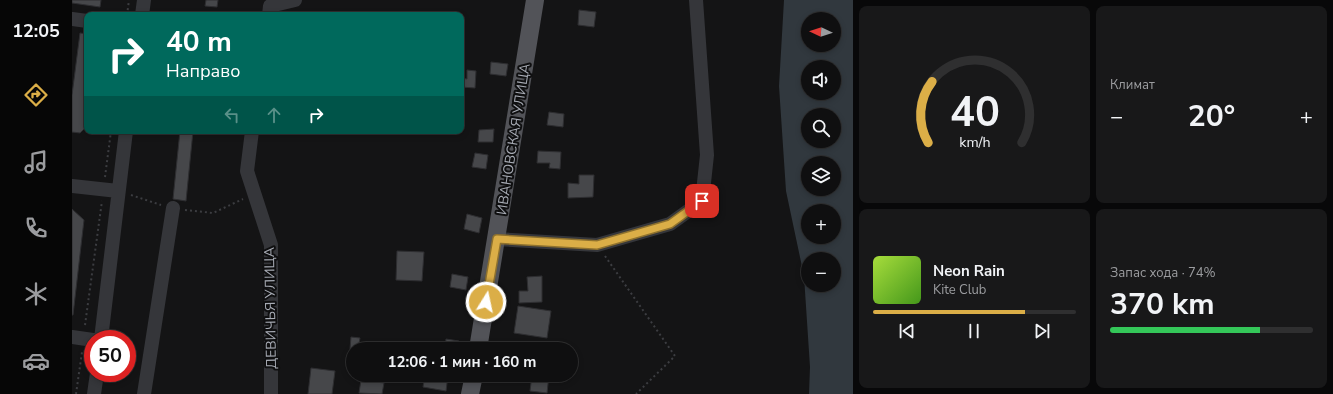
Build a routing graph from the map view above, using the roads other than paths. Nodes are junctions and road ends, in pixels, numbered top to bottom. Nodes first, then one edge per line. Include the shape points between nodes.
1 (144, 0) edge
2 (295, 0) edge
3 (535, 0) edge
4 (696, 0) edge
5 (142, 12) edge
6 (269, 12) edge
7 (72, 19) edge
8 (84, 21) edge
9 (126, 134) edge
10 (252, 134) edge
11 (72, 186) edge
12 (118, 192) junction
13 (173, 208) road end
14 (497, 239) junction
15 (102, 330) edge
16 (479, 342) edge
17 (96, 382) edge
18 (473, 382) edge
19 (94, 394) edge
20 (144, 394) edge
21 (271, 394) edge
22 (470, 394) edge

1 - 5 street
2 - 6 street via 270,6
3 - 14 main road, ИВАНОВСКАЯ УЛИЦА
4 - 14 street via 707,155 702,201 670,224 597,245
7 - 8 street
9 - 12 street
10 - 21 street, ДЕВИЧЬЯ УЛИЦА via 247,171 271,245
11 - 12 street
12 - 15 street
13 - 20 street
14 - 16 main road, ИВАНОВСКАЯ УЛИЦА
17 - 19 street
18 - 22 main road

